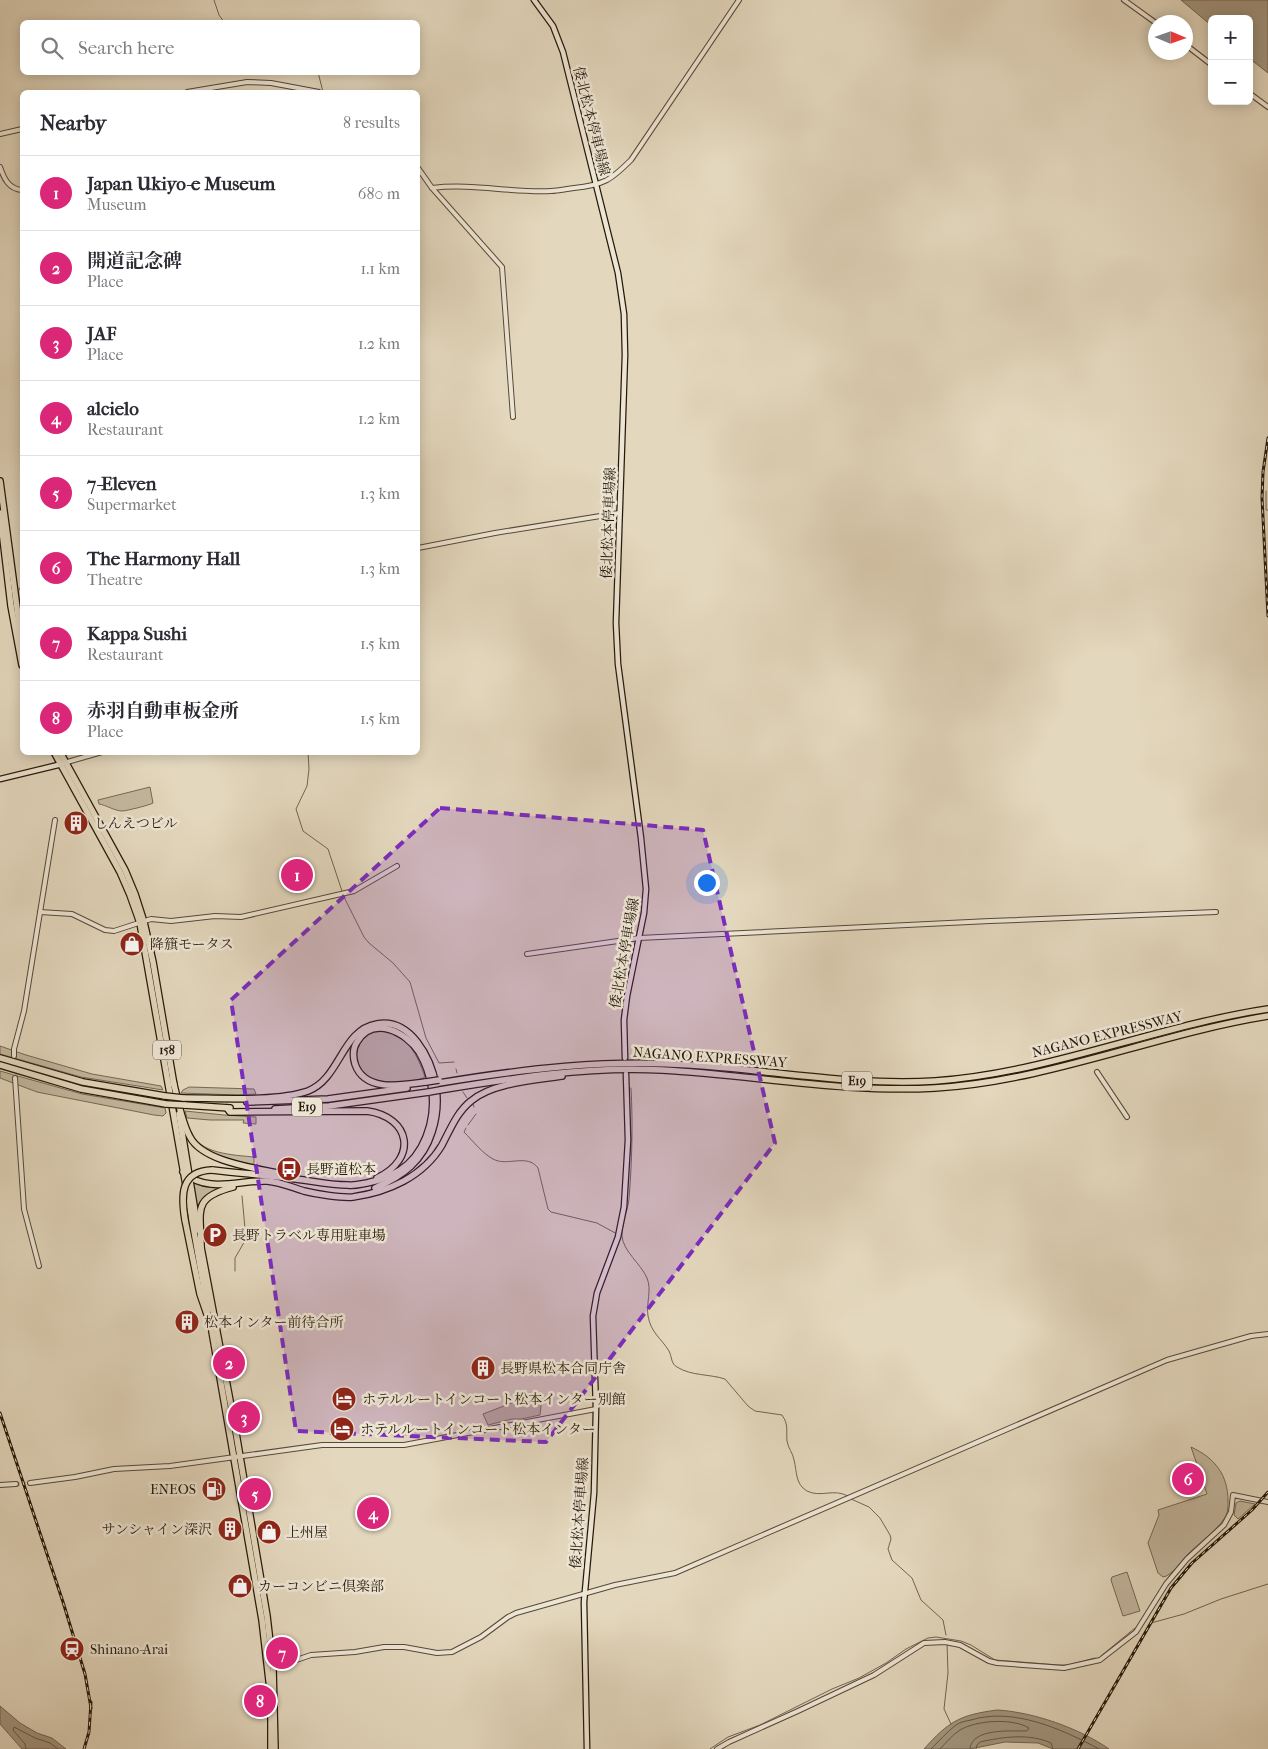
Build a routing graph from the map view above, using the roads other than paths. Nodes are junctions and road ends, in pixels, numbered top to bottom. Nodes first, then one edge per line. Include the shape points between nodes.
1 (534, 0) edge
2 (739, 0) edge
3 (1124, 0) edge
4 (1148, 17) edge
5 (1193, 50) edge
6 (1208, 62) edge
7 (199, 90) edge
8 (308, 90) edge
9 (1253, 95) edge
10 (1268, 106) edge
11 (20, 129) edge
12 (0, 134) edge
13 (0, 167) edge
14 (420, 171) edge
15 (596, 184) junction
16 (432, 188) junction
17 (20, 189) edge
18 (513, 417) dead end
19 (0, 481) edge
20 (0, 513) edge
21 (619, 513) junction
22 (420, 548) edge
23 (20, 630) edge
24 (20, 655) edge
25 (56, 755) edge
26 (60, 755) edge
27 (92, 755) edge
28 (62, 764) junction
29 (0, 779) edge
30 (55, 820) dead end
31 (397, 866) dead end
32 (40, 912) junction
33 (1216, 912) dead end
34 (142, 922) junction
35 (639, 938) junction
36 (527, 954) dead end
37 (1268, 1009) edge
38 (1268, 1016) edge
39 (14, 1056) tunnel mouth
40 (0, 1058) edge
41 (625, 1058) dead end
42 (0, 1065) edge
43 (608, 1070) junction
44 (1097, 1072) dead end
45 (626, 1074) dead end
46 (15, 1078) tunnel mouth
47 (173, 1081) junction
48 (427, 1084) junction
49 (439, 1084) junction
50 (183, 1098) junction
51 (227, 1108) junction
52 (1127, 1117) dead end
53 (183, 1172) junction
54 (189, 1178) junction
55 (255, 1181) junction
56 (310, 1181) junction
57 (356, 1185) junction
58 (362, 1194) junction
59 (201, 1247) junction
60 (39, 1266) dead end
61 (210, 1323) junction
62 (1268, 1334) edge
63 (596, 1409) junction
64 (237, 1456) junction
65 (30, 1483) tunnel mouth
66 (16, 1484) tunnel mouth
67 (0, 1485) edge
68 (1268, 1502) edge
69 (584, 1595) junction
70 (271, 1667) junction
71 (270, 1749) edge
72 (275, 1749) edge
73 (587, 1749) edge
74 (717, 1749) edge

1 - 15 main road, 倭北松本停車場線 via 553,26 561,45
2 - 15 street via 630,160 620,172
3 - 4 street
5 - 6 street
7 - 8 street via 247,82
9 - 10 street
11 - 12 street
13 - 17 street via 11,186
14 - 16 street
15 - 16 street via 551,191
15 - 21 main road, 倭北松本停車場線 via 618,273 624,314
16 - 18 street via 502,267
19 - 23 highway
20 - 24 highway
21 - 22 street
21 - 35 main road, 倭北松本停車場線 via 617,656 646,889
25 - 28 highway, 158
26 - 28 highway, 158
27 - 28 street
28 - 29 main road
28 - 34 highway, 158 via 120,872
30 - 32 street
31 - 34 street via 354,891 241,917 151,919
32 - 34 street via 72,914 114,931
32 - 39 street
33 - 35 street
34 - 47 highway, 158
34 - 53 highway, 158
35 - 36 street
35 - 41 main road, 倭北松本停車場線 via 624,1020
37 - 49 highway, NAGANO EXPRESSWAY / E19 via 1027,1067 935,1081 855,1081 641,1063 570,1065
38 - 43 highway, NAGANO EXPRESSWAY / E19 via 1028,1074 936,1088 854,1088 692,1072
40 - 50 highway, NAGANO EXPRESSWAY / E19, bridge via 83,1082
42 - 51 highway, NAGANO EXPRESSWAY / E19, bridge via 110,1095 166,1104
43 - 49 highway, NAGANO EXPRESSWAY / E19
43 - 58 highway via 528,1082 481,1094 464,1108 437,1152 421,1170 394,1186
44 - 52 street
45 - 63 main road, 倭北松本停車場線 via 628,1132 624,1207 593,1316
46 - 60 street via 24,1209
47 - 54 highway, 158
47 - 56 highway via 189,1136 200,1149 235,1163
48 - 49 highway, NAGANO EXPRESSWAY / E19, bridge
48 - 50 highway, NAGANO EXPRESSWAY / E19 via 312,1100 250,1102
48 - 57 highway via 391,1086 369,1080 355,1064 357,1042 368,1032 378,1029 392,1030 406,1037 428,1070 433,1104 426,1137 410,1162 388,1178
49 - 51 highway, NAGANO EXPRESSWAY / E19, bridge via 429,1092 329,1106
50 - 58 highway via 251,1098 306,1091 327,1078 360,1031 380,1024 398,1027 415,1040 432,1069 437,1096 435,1122 427,1146 413,1165 397,1178
51 - 57 highway via 230,1112 367,1111 386,1116 402,1131 404,1153 389,1171
53 - 54 highway
53 - 61 highway, 158
54 - 55 highway via 223,1185
54 - 59 highway, 158
55 - 58 highway via 346,1197
55 - 59 highway via 215,1192 204,1201 199,1213
56 - 57 highway
56 - 61 highway, bridge via 212,1170 196,1173 184,1186 185,1220 200,1294
59 - 64 highway, 158
61 - 64 highway, 158
62 - 69 street via 1167,1360 675,1574 615,1585
63 - 64 street via 404,1444 322,1445
63 - 69 main road, 倭北松本停車場線 via 594,1493
64 - 65 street via 170,1466 114,1469
64 - 70 highway, 158 via 267,1616
66 - 67 street
68 - 74 street via 1232,1495 1231,1512 1224,1525 1171,1578 1136,1632 1100,1660 1064,1668 997,1663 960,1644 929,1642 917,1646 874,1675
69 - 70 street via 512,1615 482,1637 452,1652 436,1653 393,1646 311,1655
69 - 73 main road, 倭北松本停車場線
70 - 71 highway, 158
70 - 72 highway, 158

